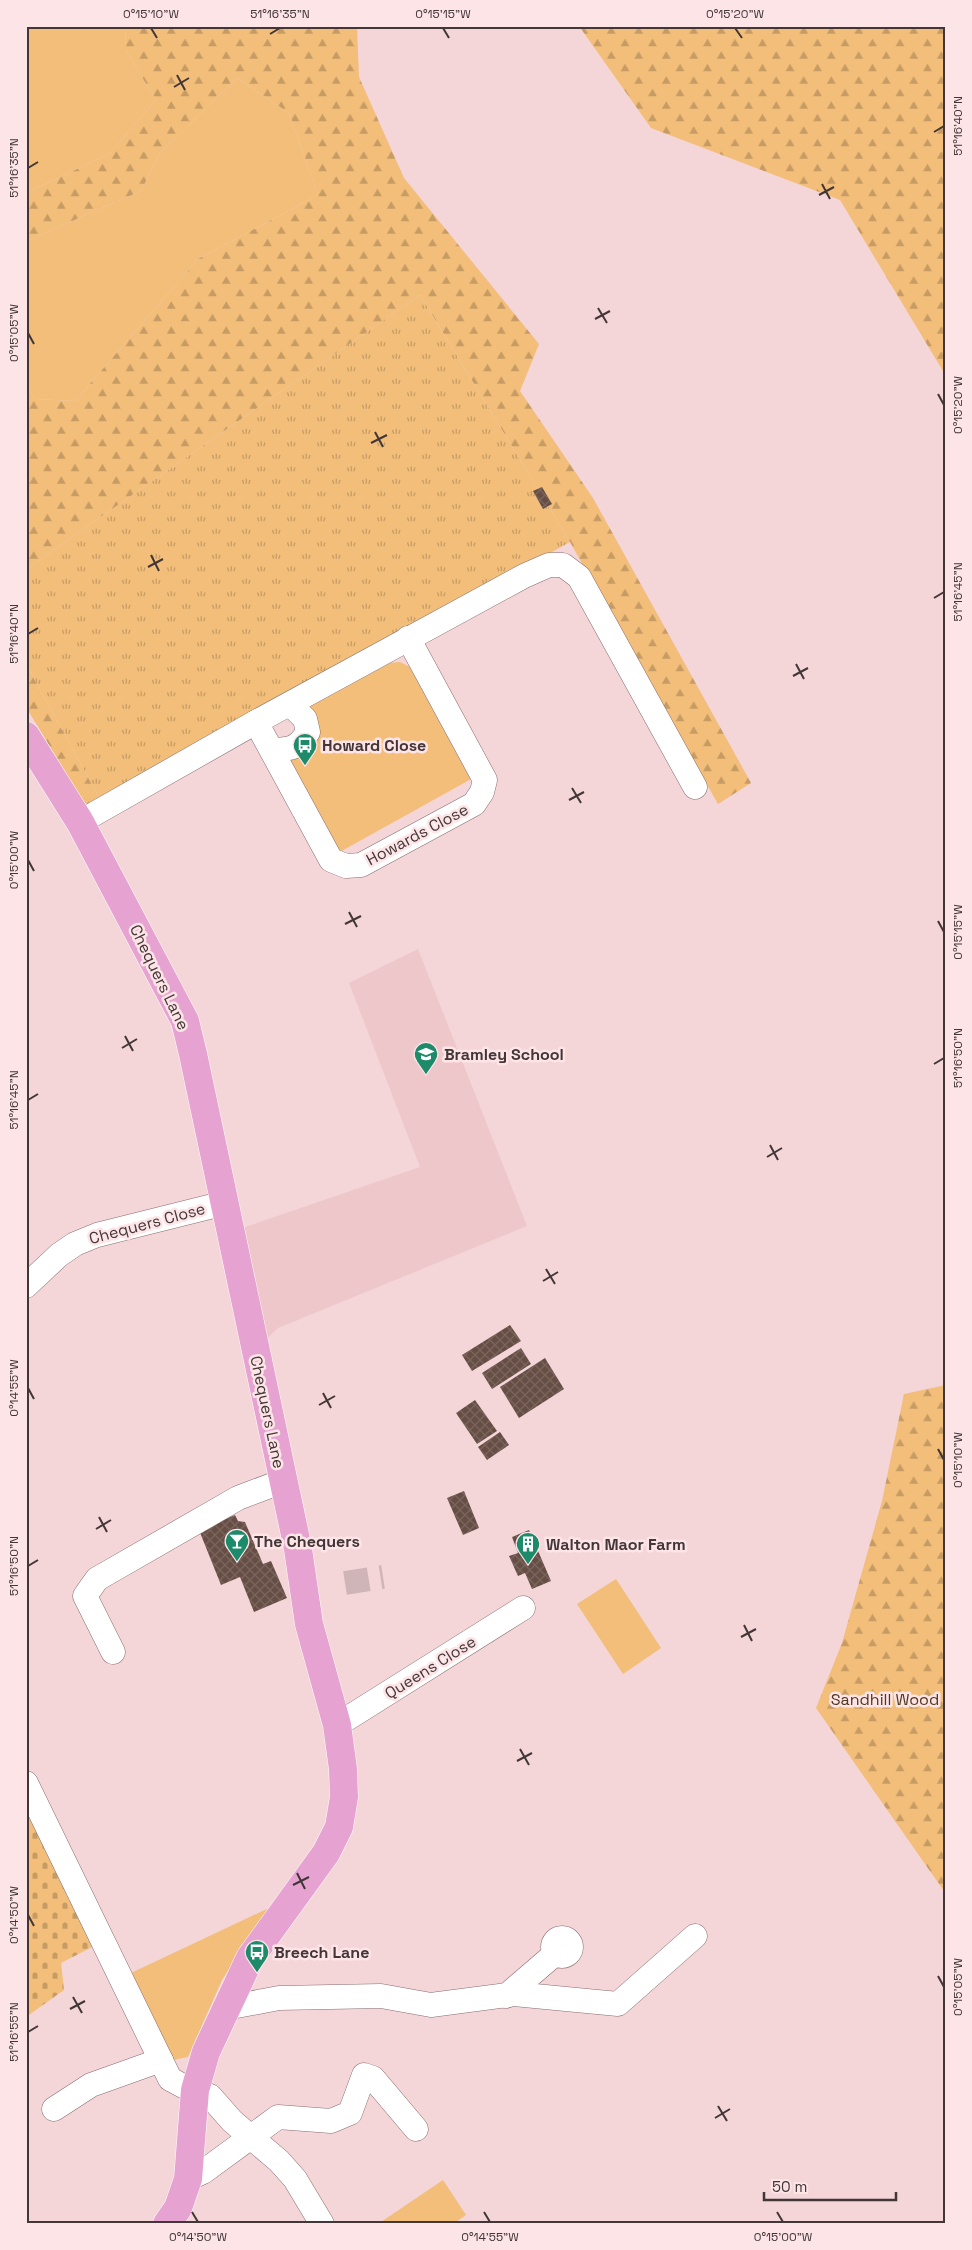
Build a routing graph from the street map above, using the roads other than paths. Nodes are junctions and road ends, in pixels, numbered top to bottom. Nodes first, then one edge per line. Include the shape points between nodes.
1 (408, 638) junction
2 (290, 704) junction
3 (256, 722) junction
4 (26, 736) edge
5 (272, 750) junction
6 (695, 787) dead end
7 (80, 822) junction
8 (225, 1203) junction
9 (26, 1286) edge
10 (283, 1481) junction
11 (523, 1608) dead end
12 (113, 1652) dead end
13 (337, 1725) junction
14 (26, 1783) edge
15 (695, 1936) dead end
16 (556, 1953) dead end
17 (506, 1996) junction
18 (226, 2008) junction
19 (162, 2060) junction
20 (195, 2090) junction
21 (54, 2109) dead end
22 (416, 2129) dead end
23 (251, 2138) junction
24 (188, 2179) junction
25 (167, 2224) edge
26 (322, 2224) edge

1 - 2 street
1 - 5 street, Howards Close via 485,780 474,804 361,865 346,866 331,860
1 - 6 street via 524,576 550,564 563,564 579,577
2 - 3 street
2 - 5 street via 305,719 308,732 301,743 290,749
3 - 5 street, Howards Close
3 - 7 street
4 - 7 main road, Chequers Lane
7 - 8 main road, Chequers Lane via 184,1021
8 - 9 street, Chequers Close via 97,1235 75,1244 58,1255
8 - 10 main road, Chequers Lane
10 - 12 street via 238,1498 97,1578 85,1596
10 - 13 main road, Chequers Lane via 298,1549 309,1624
11 - 13 street, Queens Close
13 - 18 main road, Chequers Lane via 344,1797 339,1827 326,1852 250,1958
14 - 19 street
15 - 17 street via 618,2004 514,1994
16 - 17 street
17 - 18 street via 431,2005 381,1996 280,1998
18 - 20 main road, Chequers Lane via 206,2052
19 - 20 street via 170,2079
19 - 21 street via 91,2085
20 - 23 street via 210,2096
20 - 24 main road, Chequers Lane
22 - 23 street via 373,2078 364,2075 350,2113 331,2121 278,2117
23 - 24 street
23 - 26 street via 295,2179
24 - 25 main road, Chequers Lane via 178,2208

